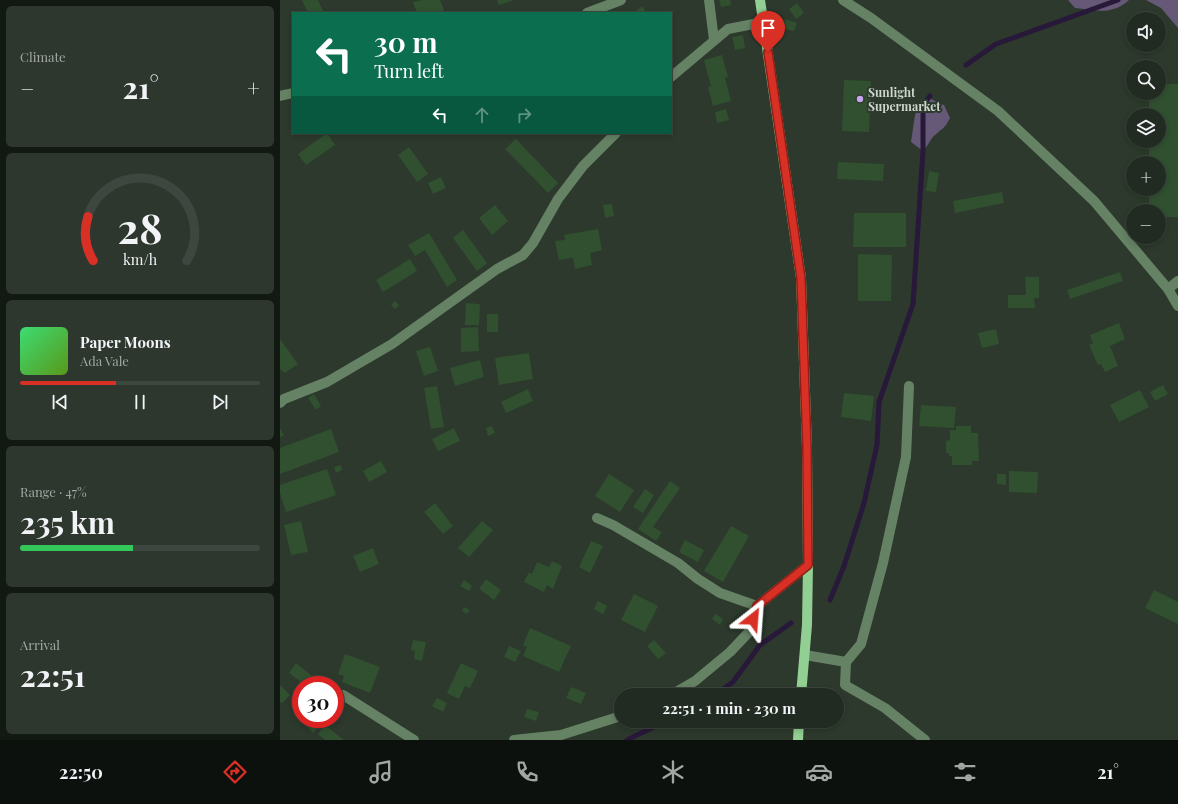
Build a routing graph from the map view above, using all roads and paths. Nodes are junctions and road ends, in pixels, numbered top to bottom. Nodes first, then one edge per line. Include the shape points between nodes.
1 (621, 0) edge
2 (709, 0) edge
3 (760, 0) edge
4 (843, 0) edge
5 (590, 12) edge
6 (764, 22) junction
7 (714, 40) junction
8 (672, 76) edge
9 (292, 93) edge
10 (280, 96) edge
11 (615, 134) edge
12 (1178, 281) edge
13 (1168, 289) junction
14 (1178, 306) edge
15 (909, 386) dead end
16 (281, 398) edge
17 (597, 518) dead end
18 (808, 565) junction
19 (757, 606) junction
20 (805, 655) junction
21 (846, 662) junction
22 (683, 688) edge
23 (802, 688) edge
24 (344, 696) edge
25 (614, 718) edge
26 (799, 728) edge
27 (414, 740) edge
28 (514, 740) edge
29 (798, 740) edge
30 (925, 740) edge

1 - 5 street
2 - 7 street
3 - 6 main road
4 - 13 street via 872,18 998,111 1094,201
6 - 7 street via 728,29
6 - 18 main road via 801,278
7 - 8 street
9 - 10 street
11 - 16 street via 583,166 558,199 534,243 523,255 497,269 392,344 327,382
12 - 13 street
13 - 14 street
15 - 21 street via 906,457 883,563 861,644
17 - 19 street via 678,563 720,593
18 - 19 street
18 - 20 main road
19 - 22 street via 749,632 730,652
20 - 21 street
20 - 23 main road
21 - 30 street via 845,685 886,708
24 - 27 street
25 - 28 street via 561,735
26 - 29 main road

